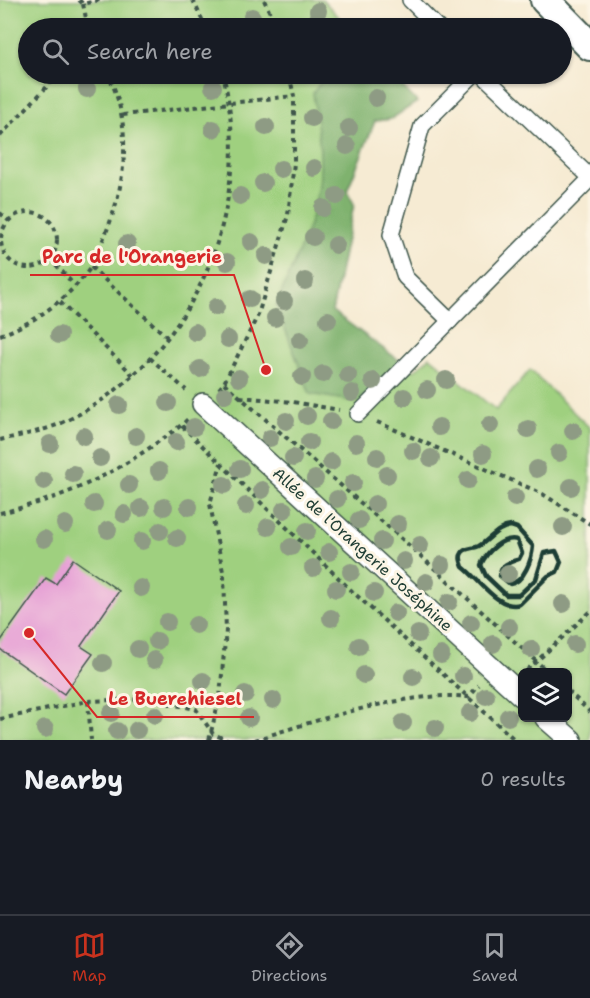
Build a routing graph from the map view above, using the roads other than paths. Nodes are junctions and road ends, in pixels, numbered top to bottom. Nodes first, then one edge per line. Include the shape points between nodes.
1 (410, 0) edge
2 (545, 0) edge
3 (428, 18) edge
4 (563, 18) edge
5 (572, 28) edge
6 (590, 46) edge
7 (464, 84) edge
8 (492, 84) edge
9 (590, 178) edge
10 (450, 321) junction
11 (202, 404) road end
12 (358, 414) road end
13 (518, 692) edge
14 (551, 722) edge
15 (571, 740) edge

1 - 3 lane
2 - 4 street
5 - 6 street
7 - 10 lane via 422,126 391,234 405,277
8 - 9 lane
9 - 10 lane
10 - 12 lane
11 - 13 street, Allée de l'Orangerie Joséphine
14 - 15 street

